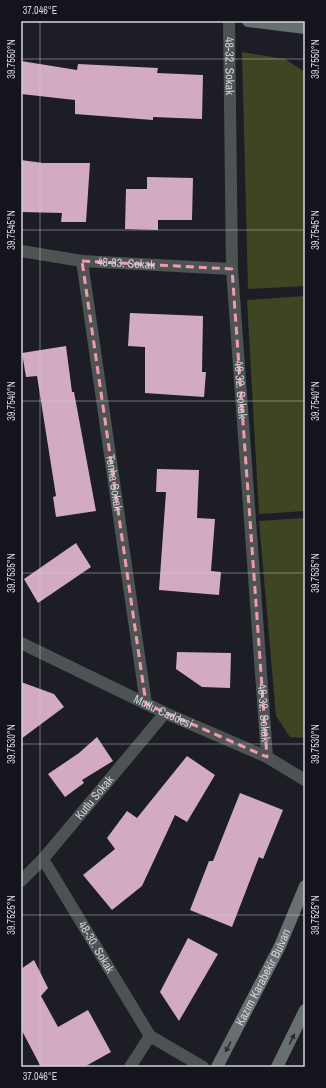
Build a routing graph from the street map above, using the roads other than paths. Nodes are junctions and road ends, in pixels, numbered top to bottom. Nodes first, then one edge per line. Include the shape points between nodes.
1 (229, 21) edge
2 (248, 21) edge
3 (305, 28) edge
4 (21, 251) edge
5 (82, 262) junction
6 (232, 269) junction
7 (21, 643) edge
8 (146, 704) junction
9 (164, 713) junction
10 (267, 758) junction
11 (305, 780) edge
12 (42, 859) junction
13 (21, 881) edge
14 (305, 886) edge
15 (305, 1010) edge
16 (150, 1036) junction
17 (130, 1067) edge
18 (203, 1067) edge
19 (217, 1067) edge
20 (277, 1067) edge

1 - 6 street, 48-32. Sokak
2 - 3 main road
4 - 5 street, 48-33. Sokak
5 - 6 street, 48-33. Sokak
5 - 8 street, Tenha Sokak
6 - 10 street, 48-32. Sokak
7 - 8 street, Mutlu Caddesi
8 - 9 street, Mutlu Caddesi
9 - 10 street, Mutlu Caddesi
9 - 12 street, Kutlu Sokak
10 - 11 street, Mutlu Caddesi
12 - 13 street, Kutlu Sokak
12 - 16 street, 48-30. Sokak
14 -> 19 main road, Kazım Karabekir Bulvarı via 280,946
20 -> 15 main road
16 - 17 street
16 - 18 street

